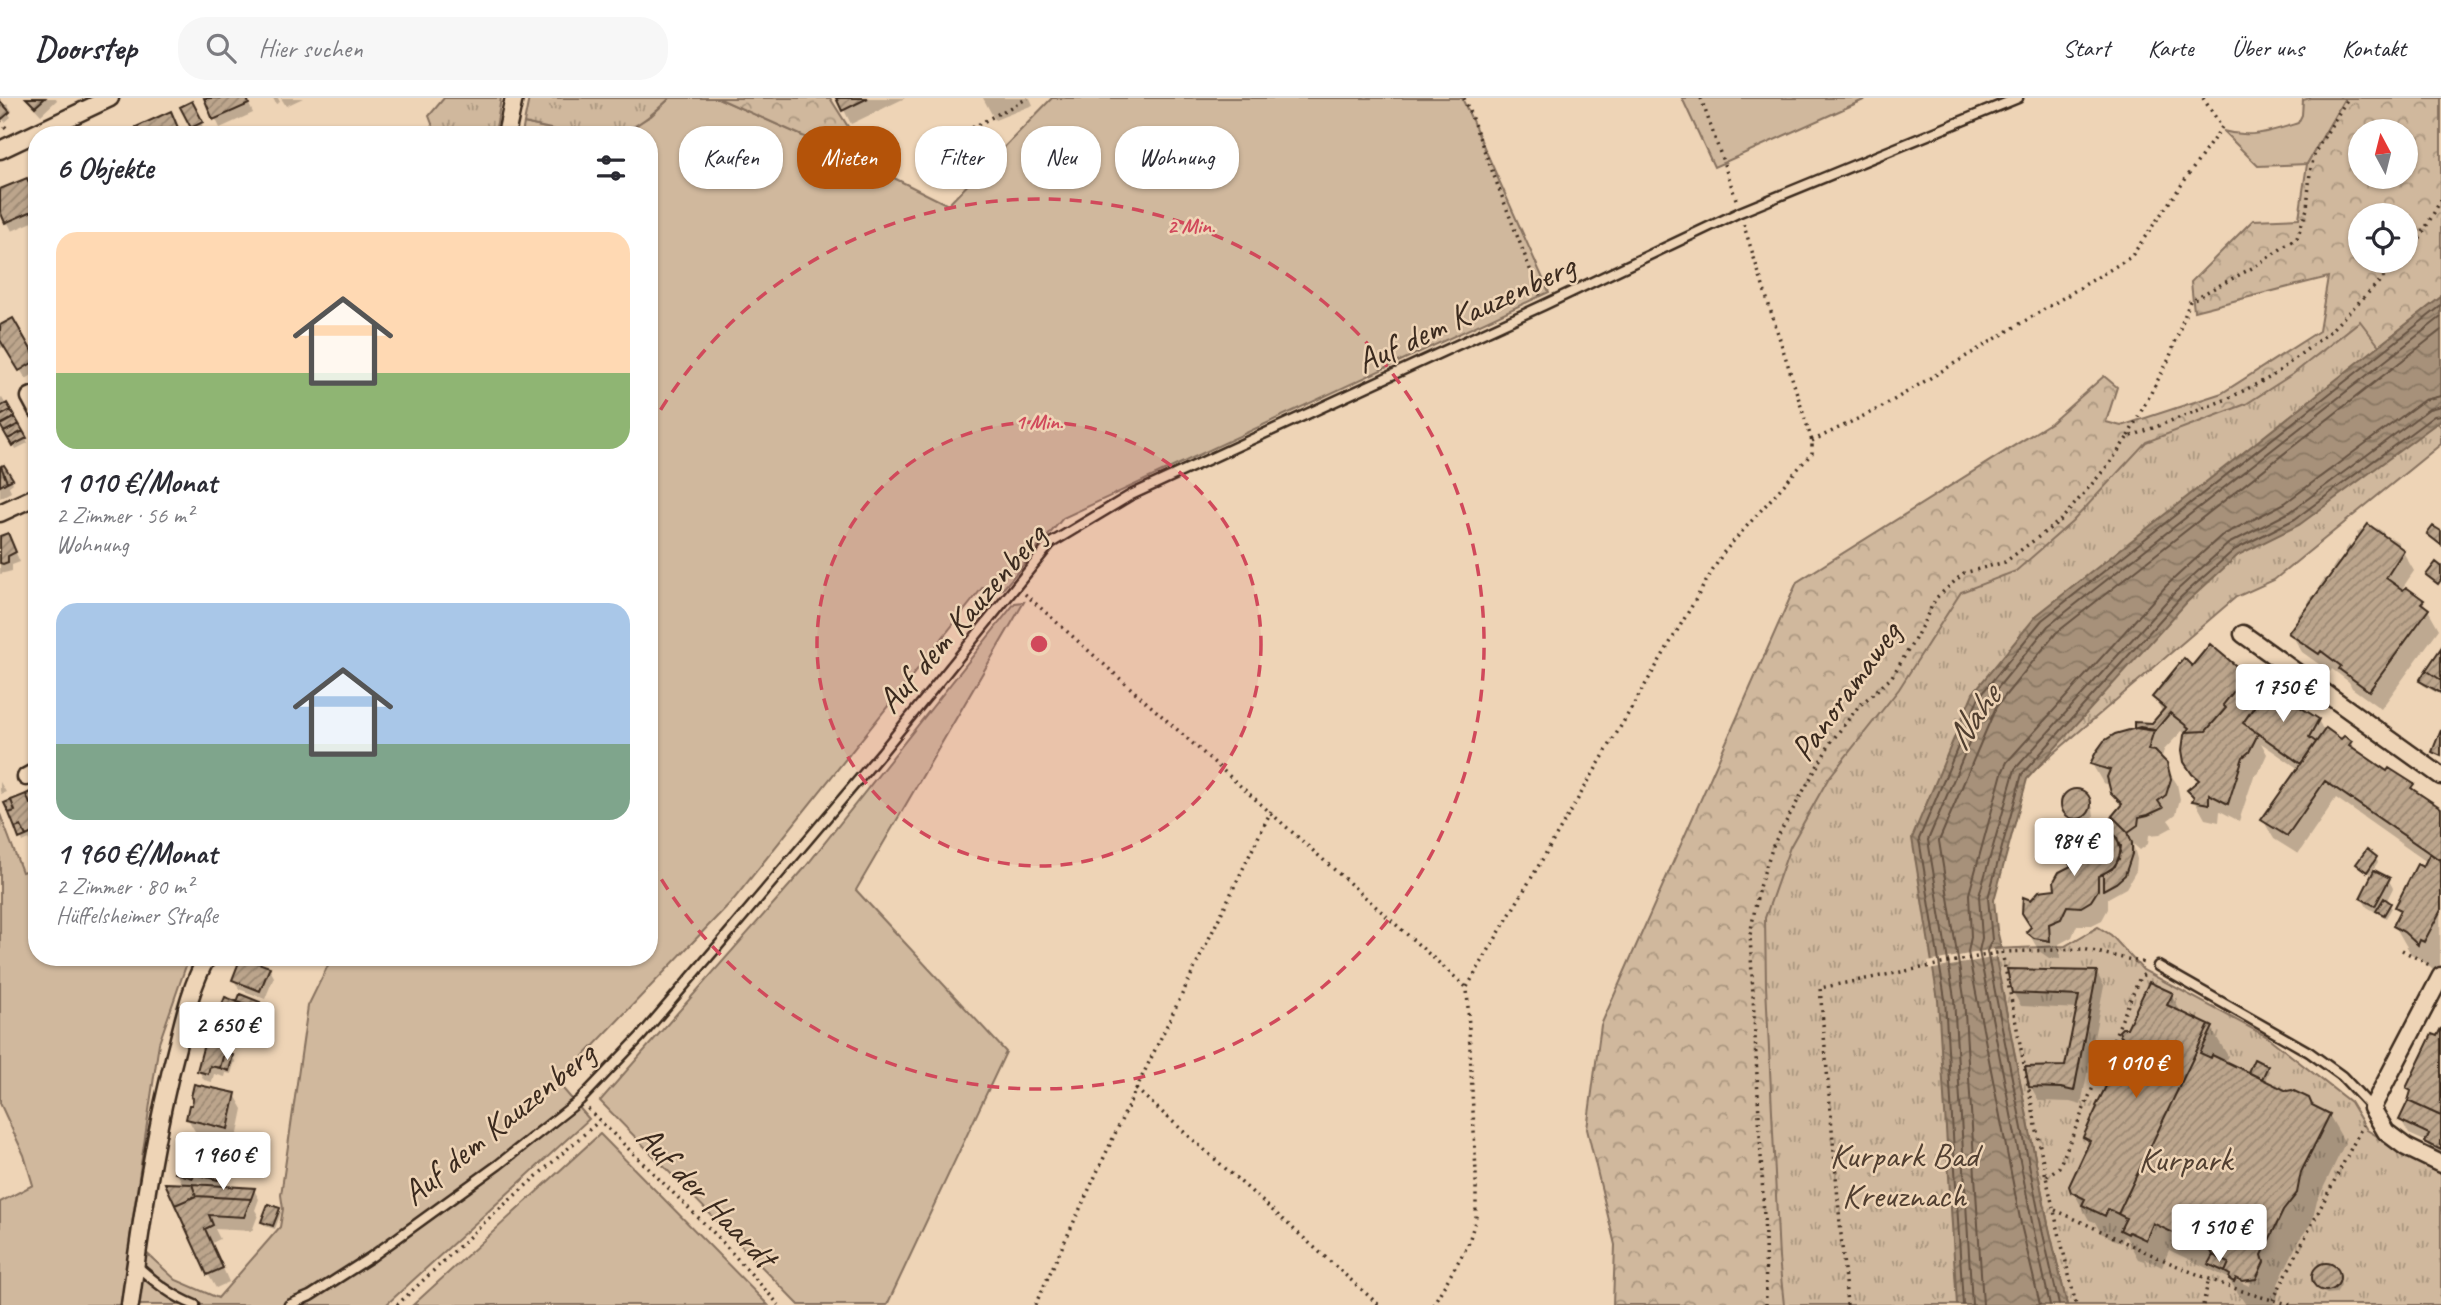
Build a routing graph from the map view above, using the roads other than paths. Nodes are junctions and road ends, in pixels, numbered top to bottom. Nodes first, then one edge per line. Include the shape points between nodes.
1 (110, 98) edge
2 (514, 98) edge
3 (2018, 98) edge
4 (51, 126) edge
5 (508, 126) edge
6 (28, 137) edge
7 (0, 150) edge
8 (28, 500) edge
9 (0, 513) edge
10 (2243, 634) dead end
11 (2441, 776) edge
12 (202, 966) edge
13 (2158, 966) road end
14 (2441, 974) edge
15 (2372, 1108) junction
16 (2441, 1164) edge
17 (135, 1265) junction
18 (130, 1305) edge
19 (195, 1305) edge
20 (289, 1305) edge

1 - 4 street
2 - 5 street
3 - 20 lane, Auf dem Kauzenberg via 1740,212 1131,495 1051,543 882,752 641,1036 580,1100 371,1256
6 - 7 street
8 - 9 street
10 - 11 street
12 - 17 street via 169,1074
13 - 15 lane via 2309,1052 2342,1076
14 - 15 street
15 - 16 street via 2386,1132
17 - 18 street
17 - 19 lane via 157,1284

